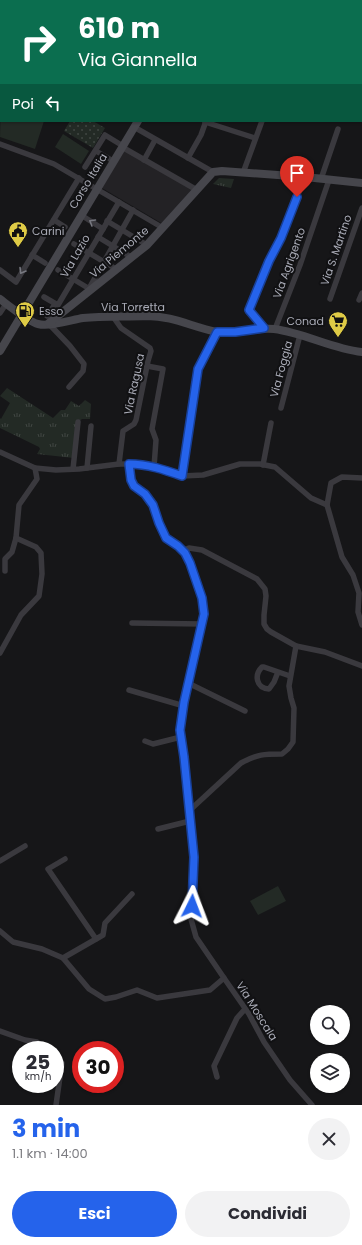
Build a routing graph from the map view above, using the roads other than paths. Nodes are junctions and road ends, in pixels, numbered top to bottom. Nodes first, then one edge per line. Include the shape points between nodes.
1 (206, 122) edge
2 (262, 122) edge
3 (136, 124) edge
4 (338, 129) dead end
5 (255, 138) junction
6 (155, 140) junction
7 (0, 144) edge
8 (122, 146) junction
9 (96, 151) junction
10 (188, 158) junction
11 (144, 160) junction
12 (113, 161) junction
13 (85, 167) dead end
14 (213, 172) junction
15 (243, 173) junction
16 (304, 177) junction
17 (79, 178) junction
18 (325, 179) junction
19 (362, 184) edge
20 (97, 189) junction
21 (197, 190) junction
22 (119, 202) junction
23 (362, 208) edge
24 (133, 210) junction
25 (81, 215) junction
26 (54, 220) junction
27 (107, 221) junction
28 (65, 227) dead end
29 (163, 228) junction
30 (103, 229) junction
31 (122, 230) junction
32 (98, 237) junction
33 (74, 244) dead end
34 (147, 245) junction
35 (113, 246) junction
36 (89, 253) junction
37 (32, 255) junction
38 (131, 257) junction
39 (103, 261) junction
40 (45, 263) dead end
41 (116, 269) junction
42 (0, 270) edge
43 (58, 270) dead end
44 (74, 280) junction
45 (87, 291) junction
46 (362, 293) edge
47 (44, 297) dead end
48 (330, 299) dead end
49 (359, 300) dead end
50 (3, 301) edge
51 (56, 304) junction
52 (0, 313) edge
53 (21, 314) junction
54 (114, 318) junction
55 (48, 320) junction
56 (264, 328) junction
57 (275, 329) junction
58 (217, 332) junction
59 (300, 335) junction
60 (0, 351) edge
61 (362, 352) edge
62 (148, 366) junction
63 (69, 388) dead end
64 (281, 408) dead end
65 (78, 422) dead end
66 (271, 422) dead end
67 (92, 426) dead end
68 (0, 452) edge
69 (119, 464) junction
70 (129, 464) junction
71 (263, 465) junction
72 (154, 467) junction
73 (35, 468) junction
74 (87, 468) junction
75 (73, 469) junction
76 (182, 476) junction
77 (362, 478) edge
78 (326, 505) junction
79 (16, 538) junction
80 (182, 551) junction
81 (5, 571) dead end
82 (132, 623) dead end
83 (202, 624) junction
84 (362, 625) edge
85 (296, 646) junction
86 (0, 653) edge
87 (362, 666) edge
88 (278, 672) dead end
89 (290, 676) junction
90 (188, 683) junction
91 (129, 690) dead end
92 (184, 706) junction
93 (245, 711) dead end
94 (182, 737) junction
95 (145, 741) dead end
96 (189, 811) junction
97 (190, 821) junction
98 (158, 829) dead end
99 (25, 846) dead end
100 (65, 860) dead end
101 (0, 861) edge
102 (132, 894) dead end
103 (0, 931) edge
104 (96, 939) junction
105 (62, 958) junction
106 (224, 978) junction
107 (246, 1009) junction
108 (0, 1031) edge
109 (30, 1041) edge
110 (217, 1077) dead end
111 (58, 1093) edge
112 (56, 1105) edge
113 (312, 1105) edge

1 - 5 street
1 - 10 street
2 - 5 street
3 - 6 street
3 - 8 street, Corso Italia
4 - 18 street, Via Agrigento
5 - 15 street
6 - 10 street
6 - 11 street
7 - 17 street via 54,164
8 - 9 street via 105,135
8 - 11 street
8 - 12 street, Corso Italia
9 - 12 street
9 - 13 street
10 - 14 street
11 - 21 street
12 - 20 street, Corso Italia
14 - 15 street
14 - 21 street, Via Piemonte
15 - 16 street
16 - 18 street
16 - 56 street via 281,238 249,310
17 - 20 street
17 - 26 street
18 - 19 street
18 - 57 street, Via Agrigento via 300,265
20 - 22 street
20 - 25 street, Corso Italia
21 - 29 street, Via Piemonte
22 - 24 street
22 - 27 street, Via Lazio
23 - 48 street, Via S. Martino
24 - 29 street
24 - 31 street
30 -> 25 street
25 - 53 street, Corso Italia
26 - 28 street
26 - 37 street
27 - 30 street, Via Lazio
27 - 31 street
29 - 34 street, Via Piemonte
30 - 32 street, Via Lazio
31 - 34 street
31 - 35 street
32 - 35 street
32 - 36 street, Via Lazio
33 - 36 street
34 - 38 street, Via Piemonte
35 - 38 street
35 - 39 street
36 - 39 street
36 - 44 street, Via Lazio
37 - 40 street
37 -> 42 street via 16,282
38 - 41 street, Via Piemonte
39 - 41 street
39 - 45 street
41 - 45 street, Via Piemonte
43 - 44 street
44 - 45 street
44 - 51 street, Via Lazio via 58,305
45 - 55 street, Via Piemonte
46 - 49 street
47 - 51 street
50 - 52 street
50 - 53 street, Via Torretta
51 - 55 street, Via Lazio
53 - 55 street, Via Torretta via 38,324
53 - 60 street, Corso Italia
54 - 55 street, Via Torretta
54 - 58 street, Via Torretta via 164,317
54 - 62 street, Via Ragusa via 121,328 150,348
55 - 63 street via 84,364 83,370
56 - 57 street, Via Torretta
56 - 58 street, Via Torretta
57 - 59 street, Via Torretta
58 - 76 street via 198,369
59 - 61 street, Via Torretta
59 - 64 street, Via Foggia
62 - 69 street, Via Ragusa via 136,420 122,431
62 - 72 street via 163,370 152,429 156,440
65 - 75 street
66 - 71 street
67 - 74 street
68 - 73 street
69 - 70 street
69 - 74 street
70 - 72 street
70 - 80 street via 134,486 145,494 153,505 166,538
71 - 76 street via 240,464 203,475
71 - 78 street via 275,467 311,498
72 - 76 street
73 - 75 street
73 - 79 street via 37,479 19,505
74 - 75 street
77 - 78 street via 342,477 331,483
78 - 84 street via 342,557 357,587 358,612
79 - 81 street via 12,552 6,560
79 - 86 street via 36,547 40,553 42,574 39,596 20,615
80 - 83 street via 190,563 202,598
80 - 85 street via 189,548 202,550 257,579 265,589 264,624 267,629
82 - 83 street
83 - 90 street
85 - 87 street via 324,652
85 - 89 street
88 - 89 street
89 - 96 street via 290,698 294,708 292,745 282,754 251,757 241,763
90 - 92 street
90 - 93 street
91 - 92 street
92 - 94 street via 180,730
94 - 95 street via 153,744
94 - 96 street
96 - 97 street
97 - 98 street
97 - 106 street via 194,857 191,919 196,937
99 - 101 street
100 - 104 street via 48,869
102 - 104 street via 106,923 103,935
103 - 105 street, Via Moscala via 13,942 42,949
104 - 105 street
105 - 106 street, Via Moscala via 89,989 105,998 137,990 157,998 210,990
106 - 107 street, Via Moscala
107 - 110 street via 237,1018 214,1066
107 - 113 street, Via Moscala via 264,1042 290,1080
108 - 109 street
111 - 112 street

